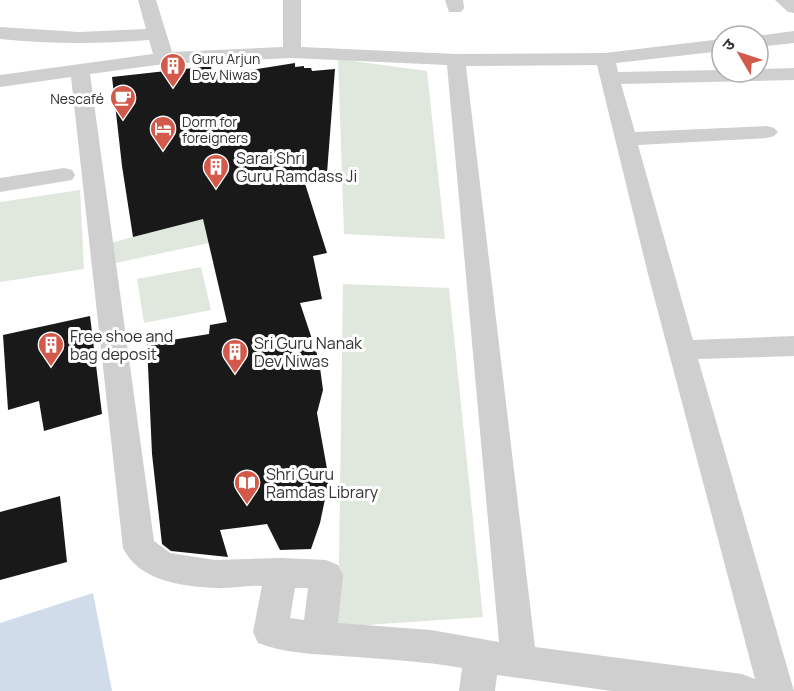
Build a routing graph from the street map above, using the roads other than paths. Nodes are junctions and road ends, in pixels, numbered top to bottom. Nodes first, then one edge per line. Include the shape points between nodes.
1 (147, 0) edge
2 (292, 0) edge
3 (784, 0) edge
4 (794, 8) edge
5 (0, 33) edge
6 (158, 34) junction
7 (770, 42) edge
8 (790, 43) edge
9 (710, 47) edge
10 (292, 52) junction
11 (164, 58) junction
12 (456, 60) junction
13 (608, 68) junction
14 (80, 70) junction
15 (794, 74) edge
16 (0, 81) edge
17 (767, 132) dead end
18 (626, 139) junction
19 (79, 173) junction
20 (0, 185) edge
21 (794, 346) edge
22 (682, 350) junction
23 (281, 572) junction
24 (320, 638) junction
25 (482, 656) junction
26 (519, 662) junction
27 (477, 691) edge
28 (742, 691) edge
29 (776, 691) edge

1 - 6 street
2 - 10 street
3 - 4 street
5 - 6 street via 45,39
6 - 11 street
7 - 8 street
9 - 13 street
10 - 11 street
10 - 12 street
11 - 14 street
12 - 13 street
12 - 26 street
13 - 15 street
13 - 18 street
14 - 16 street
14 - 19 street
17 - 18 street
18 - 22 street
19 - 20 street
19 - 23 street via 139,548 162,566 215,574
21 - 22 street
22 - 29 street
23 - 24 street via 326,575
23 - 24 street via 270,632
24 - 25 street via 431,646
25 - 26 street
25 - 27 street
26 - 28 street

